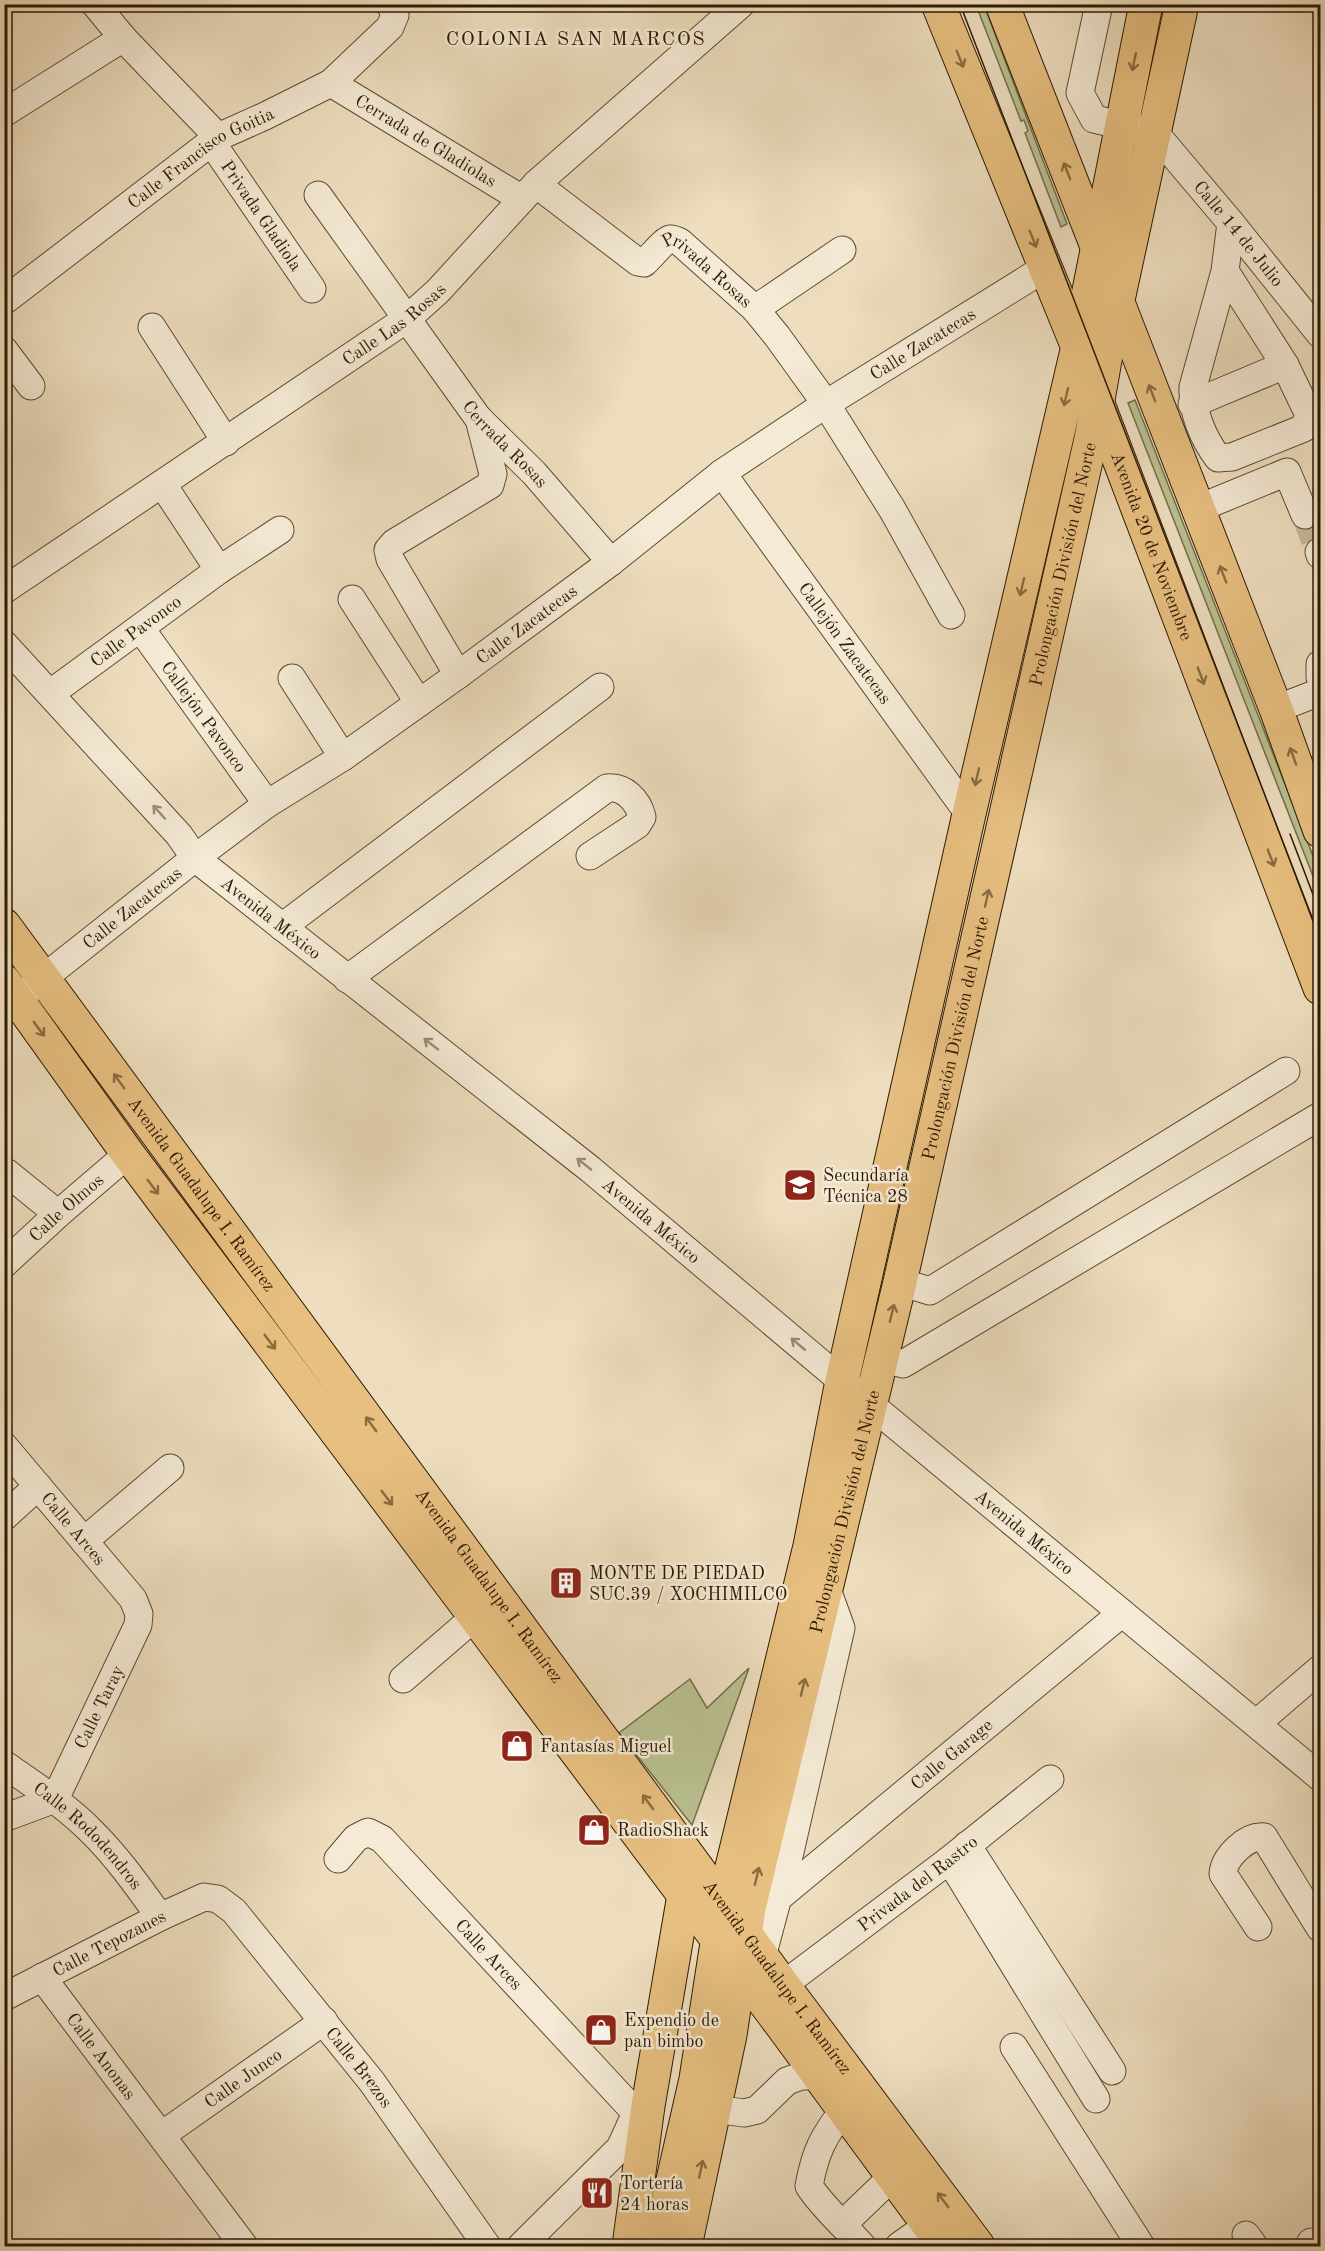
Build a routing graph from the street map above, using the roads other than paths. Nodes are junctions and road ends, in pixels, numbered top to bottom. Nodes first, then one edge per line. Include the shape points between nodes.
1 (95, 4) edge
2 (741, 4) edge
3 (938, 4) edge
4 (1002, 4) edge
5 (1099, 4) edge
6 (1146, 4) edge
7 (1182, 4) edge
8 (393, 10) edge
9 (123, 38) junction
10 (331, 83) junction
11 (4, 113) edge
12 (1121, 126) junction
13 (1155, 133) junction
14 (215, 140) junction
15 (529, 192) junction
16 (318, 195) dead end
17 (1231, 223) junction
18 (1098, 249) junction
19 (842, 250) dead end
20 (1045, 268) junction
21 (1225, 271) junction
22 (312, 290) dead end
23 (4, 301) edge
24 (1118, 304) junction
25 (755, 309) junction
26 (408, 318) junction
27 (152, 327) dead end
28 (1320, 334) edge
29 (1078, 346) junction
30 (4, 350) edge
31 (1285, 365) junction
32 (31, 386) dead end
33 (825, 404) junction
34 (1192, 404) junction
35 (1098, 405) junction
36 (478, 418) junction
37 (226, 442) junction
38 (722, 473) junction
39 (163, 485) junction
40 (1197, 509) junction
41 (1305, 515) tunnel mouth
42 (280, 530) dead end
43 (611, 562) junction
44 (219, 570) junction
45 (4, 590) edge
46 (352, 599) dead end
47 (951, 615) dead end
48 (141, 628) junction
49 (4, 644) edge
50 (1320, 664) edge
51 (458, 675) junction
52 (1320, 677) edge
53 (292, 678) dead end
54 (600, 687) dead end
55 (1320, 692) edge
56 (51, 693) junction
57 (419, 703) junction
58 (1276, 709) junction
59 (343, 757) junction
60 (267, 804) junction
61 (969, 814) junction
62 (1320, 831) edge
63 (590, 856) dead end
64 (195, 858) junction
65 (4, 925) edge
66 (282, 927) junction
67 (44, 978) junction
68 (348, 979) junction
69 (1320, 988) edge
70 (9, 995) edge
71 (1286, 1071) dead end
72 (1320, 1116) edge
73 (128, 1154) junction
74 (6, 1172) dead end
75 (58, 1214) junction
76 (4, 1264) edge
77 (900, 1282) junction
78 (881, 1358) junction
79 (842, 1382) junction
80 (870, 1404) junction
81 (4, 1446) edge
82 (170, 1468) dead end
83 (38, 1486) junction
84 (4, 1517) edge
85 (84, 1541) junction
86 (810, 1546) junction
87 (827, 1586) junction
88 (1122, 1613) junction
89 (139, 1614) joint
90 (476, 1616) junction
91 (1320, 1669) edge
92 (403, 1679) dead end
93 (1257, 1723) junction
94 (4, 1764) edge
95 (1320, 1777) edge
96 (1050, 1779) dead end
97 (55, 1799) junction
98 (4, 1818) edge
99 (742, 1831) junction
100 (957, 1853) junction
101 (338, 1859) dead end
102 (701, 1891) junction
103 (779, 1897) junction
104 (218, 1899) joint
105 (160, 1917) junction
106 (1258, 1927) dead end
107 (1320, 1928) edge
108 (741, 1950) junction
109 (42, 1977) junction
110 (773, 1993) junction
111 (4, 1997) edge
112 (324, 2021) junction
113 (786, 2031) junction
114 (1014, 2047) dead end
115 (727, 2048) junction
116 (1112, 2071) dead end
117 (819, 2076) junction
118 (1096, 2099) dead end
119 (650, 2104) junction
120 (714, 2109) junction
121 (844, 2110) junction
122 (162, 2135) junction
123 (893, 2176) junction
124 (843, 2224) junction
125 (937, 2236) edge
126 (244, 2247) edge
127 (488, 2247) edge
128 (521, 2247) edge
129 (629, 2247) edge
130 (643, 2247) edge
131 (658, 2247) edge
132 (685, 2247) edge
133 (862, 2247) edge
134 (898, 2247) edge
135 (978, 2247) edge
136 (1141, 2247) edge

1 - 9 street, Privada Gladiola
2 - 15 street, Calle Las Rosas
3 -> 20 main road, Avenida 20 de Noviembre
18 -> 4 main road
5 - 12 street via 1080,93 1094,118
6 -> 12 main road, Prolongación División del Norte
7 - 13 main road, Prolongación División del Norte
8 - 10 street, Calle Francisco Goitia via 390,27
9 - 11 street
9 - 14 street, Privada Gladiola
10 - 14 street, Calle Francisco Goitia
10 - 15 street, Cerrada de Gladiolas
12 - 13 street
12 - 18 main road, Prolongación División del Norte
13 - 17 street, Calle 14 de Julio
13 - 24 main road, Prolongación División del Norte
14 - 22 street, Privada Gladiola
14 - 23 street, Calle Francisco Goitia
15 - 25 street, Privada Rosas via 638,262 644,263 668,239 680,242
15 - 26 street, Calle Las Rosas
16 - 26 street, Cerrada Rosas
17 - 21 street
17 - 28 street, Calle 14 de Julio
18 - 24 main road
18 - 29 main road, Prolongación División del Norte
19 - 25 street
20 - 29 main road, Avenida 20 de Noviembre
20 - 33 street, Calle Zacatecas
21 - 31 street
21 - 34 street via 1193,387
24 - 35 main road, Prolongación División del Norte
40 -> 24 main road
25 - 33 street, Privada Rosas
26 - 36 street, Cerrada Rosas
26 - 37 street, Calle Las Rosas
27 - 37 street
29 - 35 main road, Avenida 20 de Noviembre
29 -> 61 main road, Prolongación División del Norte
30 - 32 street
31 - 34 street
31 - 34 street via 1310,415 1304,428 1232,457 1218,458
33 - 38 street, Calle Zacatecas
33 - 47 street, Privada Rosas via 892,509
35 -> 69 main road, Avenida 20 de Noviembre
77 -> 35 main road, Prolongación División del Norte
36 - 43 street, Cerrada Rosas via 534,473
36 - 51 street via 493,474 490,486 388,550
37 - 39 street, Calle Las Rosas
38 - 43 street, Calle Zacatecas
38 - 61 street, Callejón Zacatecas
39 - 44 street
39 - 45 street, Calle Las Rosas
40 - 41 street via 1287,472
58 -> 40 main road
42 - 44 street, Calle Pavonco
43 - 51 street, Calle Zacatecas
44 - 48 street, Calle Pavonco
46 - 57 street
48 - 56 street, Calle Pavonco
48 - 60 street, Callejón Pavonco
49 - 56 street, Avenida México
50 - 52 street
51 - 57 street, Calle Zacatecas
53 - 59 street
54 - 66 street
55 - 58 street
64 -> 56 street, Avenida México via 179,835
57 - 59 street, Calle Zacatecas
62 -> 58 main road
59 - 60 street, Calle Zacatecas
60 - 64 street, Calle Zacatecas
61 - 79 main road, Prolongación División del Norte
63 - 68 street via 637,825 642,817 627,792 616,787 607,789
64 - 66 street, Avenida México
64 - 67 street, Calle Zacatecas
65 - 67 main road, Avenida Guadalupe I. Ramírez
66 - 68 street, Avenida México
67 - 70 street, Calle Zacatecas
102 -> 67 main road, Avenida Guadalupe I. Ramírez
79 -> 68 street, Avenida México via 590,1169
70 -> 73 main road, Avenida Guadalupe I. Ramírez
71 - 77 street via 930,1291
72 - 78 street via 903,1364
73 - 75 street, Calle Olmos
73 -> 90 main road, Avenida Guadalupe I. Ramírez
74 - 75 street
75 - 76 street, Calle Olmos
78 -> 77 main road, Prolongación División del Norte
78 - 80 main road, Prolongación División del Norte
79 - 80 street, Avenida México
79 - 86 main road, Prolongación División del Norte
80 - 87 main road, Prolongación División del Norte
80 - 88 street, Avenida México
81 - 83 street, Calle Arces
82 - 85 street
83 - 84 street
83 - 85 street, Calle Arces
85 - 89 street, Calle Arces via 133,1599
86 - 87 street
86 - 99 main road, Prolongación División del Norte
87 - 103 street via 841,1628
108 -> 87 main road, Prolongación División del Norte
88 - 93 street, Avenida México
88 - 103 street, Calle Garage
89 - 97 street, Calle Taray via 138,1625
90 - 92 street
90 - 102 main road, Avenida Guadalupe I. Ramírez
91 - 93 street
93 - 95 street, Avenida México
94 - 97 street, Calle Rododendros
96 - 100 street, Privada del Rastro
97 - 98 street
97 - 105 street, Calle Rododendros via 114,1854
99 - 102 main road, Prolongación División del Norte
99 - 102 main road
100 - 110 street, Privada del Rastro
100 - 116 street
100 - 118 street via 957,1872
101 - 119 street, Calle Arces via 368,1832 382,1839
102 - 108 main road, Avenida Guadalupe I. Ramírez
102 - 119 main road, Prolongación División del Norte
103 - 108 street
104 - 105 street, Calle Tepozanes via 204,1897
104 - 112 street, Calle Brezos via 234,1911
105 - 109 street, Calle Tepozanes
106 - 107 street via 1223,1874 1229,1859 1256,1836 1264,1838
108 - 110 main road, Avenida Guadalupe I. Ramírez
108 - 115 main road, Prolongación División del Norte
108 - 131 main road, Prolongación División del Norte via 696,2079
109 - 111 street, Calle Tepozanes
109 - 122 street, Calle Anonas
110 - 113 main road, Avenida Guadalupe I. Ramírez
135 -> 110 main road, Avenida Guadalupe I. Ramírez
112 - 122 street, Calle Junco
112 - 127 street, Calle Brezos via 372,2082
113 - 115 main road via 767,2033
113 - 117 main road, Avenida Guadalupe I. Ramírez
114 - 136 street
115 - 120 main road, Prolongación División del Norte
117 - 120 street via 787,2081 757,2110 744,2113
117 - 121 main road, Avenida Guadalupe I. Ramírez
119 - 128 street via 620,2148
119 - 129 main road
119 - 130 main road
132 -> 120 main road, Prolongación División del Norte
121 - 123 main road, Avenida Guadalupe I. Ramírez
121 - 124 street via 824,2137 809,2186
122 - 126 street, Calle Anonas
123 - 124 street
123 - 125 main road, Avenida Guadalupe I. Ramírez
124 - 133 street
125 - 134 street

